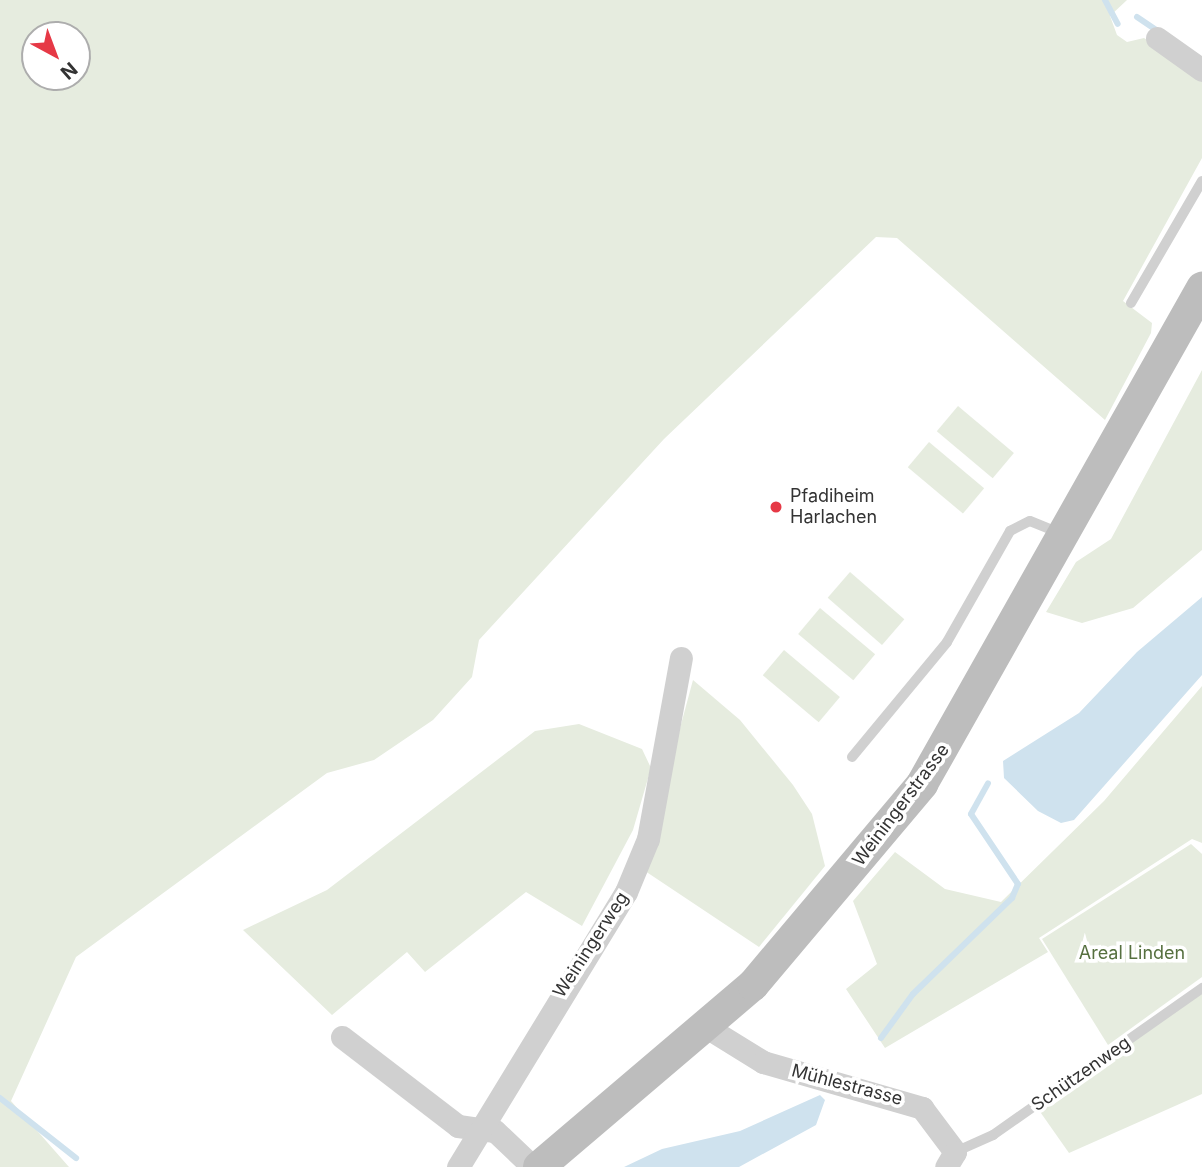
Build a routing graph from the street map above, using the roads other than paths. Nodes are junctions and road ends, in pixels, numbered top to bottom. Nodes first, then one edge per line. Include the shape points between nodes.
1 (1157, 38) dead end
2 (1202, 70) edge
3 (1202, 181) edge
4 (1202, 288) edge
5 (1131, 303) dead end
6 (1064, 536) junction
7 (681, 658) dead end
8 (852, 757) dead end
9 (1202, 988) edge
10 (708, 1028) junction
11 (342, 1037) dead end
12 (475, 1132) junction
13 (950, 1159) edge
14 (458, 1167) edge
15 (533, 1167) edge
16 (539, 1167) edge

1 - 2 street
3 - 5 lane
4 - 6 street, Weiningerstrasse
6 - 8 lane via 1030,521 1010,531 947,642
6 - 10 street, Weiningerstrasse via 922,784 765,971
7 - 12 street, Weiningerweg via 648,839 626,892
9 - 13 lane, Schützenweg via 993,1135
10 - 13 street, Mühlestrasse via 763,1062 912,1102 933,1116
10 - 16 street, Weiningerstrasse
11 - 12 street
12 - 14 street, Weiningerweg
12 - 15 street via 495,1131

